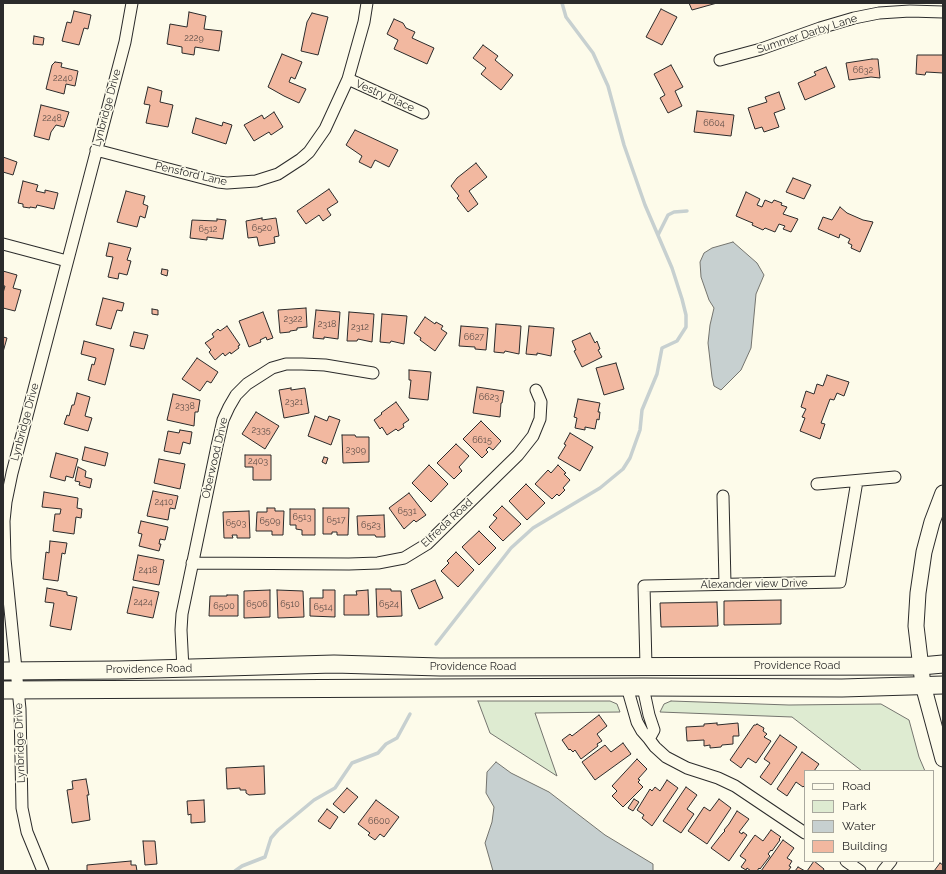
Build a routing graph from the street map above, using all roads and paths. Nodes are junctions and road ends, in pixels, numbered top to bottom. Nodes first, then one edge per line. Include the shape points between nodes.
1 (132, 3) edge
2 (367, 3) edge
3 (943, 12) edge
4 (720, 60) dead end
5 (348, 79) junction
6 (423, 113) dead end
7 (96, 150) junction
8 (3, 244) edge
9 (67, 261) junction
10 (373, 373) dead end
11 (536, 390) dead end
12 (895, 477) dead end
13 (857, 481) junction
14 (817, 484) dead end
15 (943, 494) edge
16 (723, 496) dead end
17 (192, 563) junction
18 (725, 584) junction
19 (943, 664) edge
20 (646, 666) junction
21 (921, 666) junction
22 (183, 669) junction
23 (10, 671) edge
24 (923, 685) junction
25 (943, 685) edge
26 (635, 687) junction
27 (11, 690) edge
28 (650, 739) junction
29 (943, 759) edge
30 (804, 832) edge
31 (847, 862) edge
32 (890, 862) edge
33 (44, 871) edge
34 (860, 871) edge
35 (883, 871) edge

1 - 7 street, Lynbridge Drive via 127,36
2 - 5 street, Pensford Lane
3 - 4 street, Summer Darby Lane via 902,11 854,18 762,49
5 - 6 street, Vestry Place
5 - 7 street, Pensford Lane via 325,129 308,152 278,174 256,182 218,182
7 - 9 street, Lynbridge Drive
8 - 9 street
9 - 23 street, Lynbridge Drive via 6,502 4,521
10 - 17 street, Oberwood Drive via 325,365 286,364 260,375 236,395 223,420
11 - 17 street, Elfreda Road via 541,402 540,419 526,445 428,544 404,558 378,563 349,564
12 - 13 street
13 - 14 street
13 - 18 street, Alexander view Drive via 840,582
15 - 21 street via 932,522 921,567 916,626
16 - 18 street
17 - 22 street, Oberwood Drive via 182,614
18 - 20 street, Alexander view Drive via 644,586
19 - 21 main road, Providence Road
20 - 21 main road, Providence Road
20 - 22 main road, Providence Road via 440,667 334,664
21 - 24 street
22 - 23 main road, Providence Road
23 - 27 street, Lynbridge Drive
24 - 25 main road, Providence Road
24 - 26 main road, Providence Road via 842,688
24 - 29 street
26 - 27 main road, Providence Road
26 - 28 street via 637,722
26 - 28 street via 654,730
27 - 33 street, Lynbridge Drive via 20,709 22,808 27,832
28 - 30 street via 666,757 687,768 735,786
31 - 34 street
32 - 35 street

